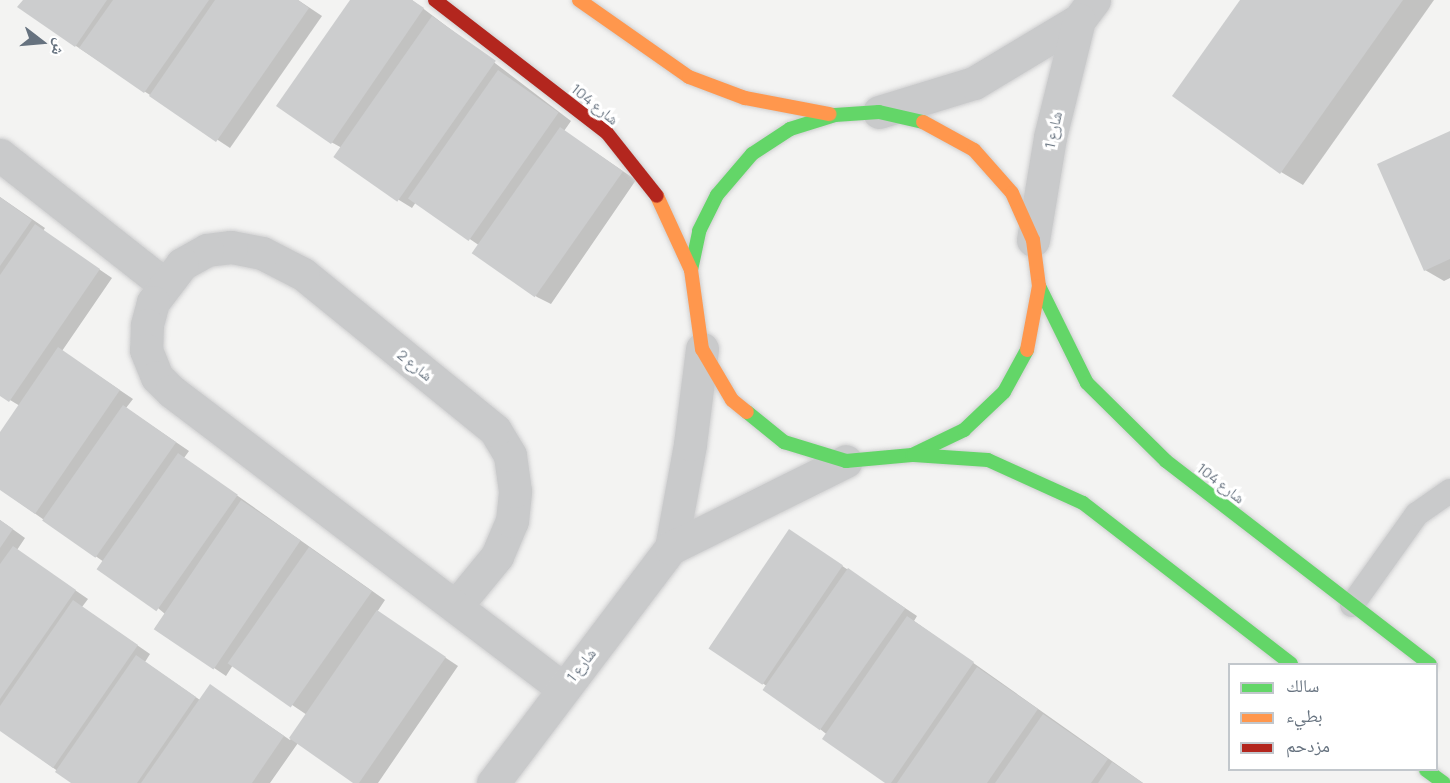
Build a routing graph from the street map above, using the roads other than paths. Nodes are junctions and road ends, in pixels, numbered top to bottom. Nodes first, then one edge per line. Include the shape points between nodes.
1 (435, 0) edge
2 (579, 0) edge
3 (1086, 10) edge
4 (879, 112) junction
5 (835, 115) junction
6 (0, 155) edge
7 (1033, 240) junction
8 (691, 270) junction
9 (164, 284) junction
10 (1039, 286) junction
11 (702, 349) junction
12 (912, 455) junction
13 (846, 461) junction
14 (1450, 491) edge
15 (671, 548) junction
16 (1352, 605) junction
17 (456, 606) junction
18 (1290, 663) edge
19 (1429, 663) edge
20 (563, 689) junction
21 (1427, 771) edge
22 (493, 783) edge
23 (1444, 783) edge

1 - 8 street, شارع 104 via 607,133 657,196
2 - 5 street via 689,78 745,98
3 - 4 street, شارع 1 via 975,83
3 - 7 street, شارع 1 via 1050,137
4 - 5 street
4 - 7 street via 930,124 974,150 1012,194
5 - 8 street via 790,129 752,154 717,195 699,231
6 - 9 street
7 - 10 street
8 - 11 street
9 - 17 street, شارع 2 via 153,302 147,326 146,350 157,376 171,391
9 - 17 street, شارع 2 via 182,264 207,250 231,247 262,253 303,274 495,430 510,455 515,491 512,521 497,556
10 - 12 street via 1026,350 1004,392 964,430
10 - 16 street, شارع 104 via 1087,382 1166,460
11 - 13 street via 732,400 784,442
11 - 15 street, شارع 1
12 - 13 street
12 - 18 street via 988,460 1083,502
13 - 15 street, شارع 1
14 - 16 lane via 1417,514
15 - 20 street, شارع 1
16 - 19 street, شارع 104
17 - 20 street, شارع 2
20 - 22 street, شارع 1
21 - 23 street

